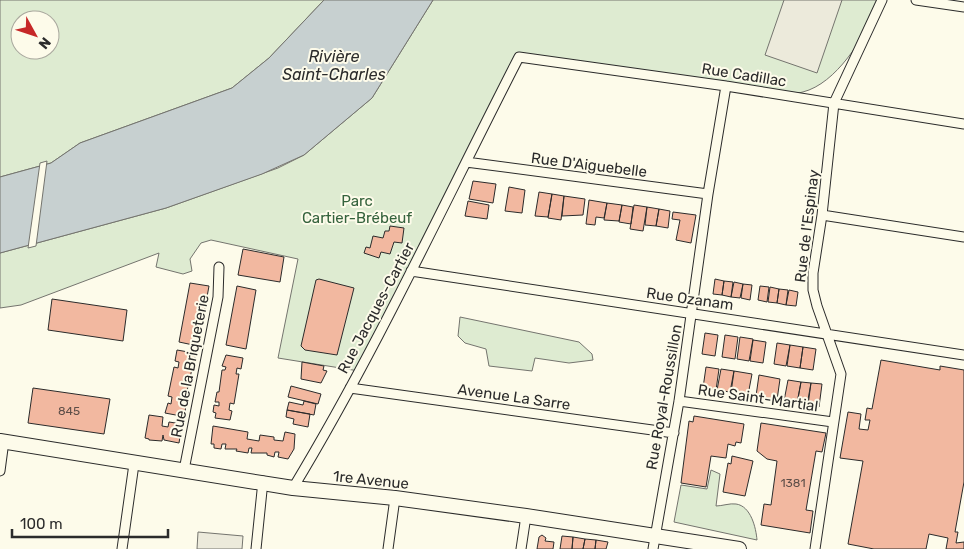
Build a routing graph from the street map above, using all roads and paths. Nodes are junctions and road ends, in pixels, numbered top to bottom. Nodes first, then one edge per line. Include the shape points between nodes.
1 (882, 0) edge
2 (916, 0) edge
3 (964, 7) edge
4 (519, 57) joint
5 (726, 86) junction
6 (834, 103) junction
7 (964, 124) edge
8 (466, 162) junction
9 (708, 194) junction
10 (822, 215) junction
11 (964, 237) edge
12 (219, 267) dead end
13 (412, 271) junction
14 (692, 314) junction
15 (829, 335) junction
16 (964, 355) edge
17 (350, 388) junction
18 (679, 401) junction
19 (833, 422) junction
20 (674, 433) junction
21 (2, 441) edge
22 (134, 464) junction
23 (184, 470) junction
24 (0, 471) edge
25 (263, 481) junction
26 (293, 488) junction
27 (395, 498) junction
28 (526, 516) junction
29 (654, 542) edge
30 (122, 549) edge
31 (256, 549) edge
32 (388, 549) edge
33 (521, 549) edge
34 (739, 549) edge
35 (815, 549) edge

1 - 6 street, Rue de l'Espinay
2 - 3 street
4 - 5 street, Rue Cadillac
4 - 8 street, Rue Jacques-Cartier
5 - 6 street, Rue Cadillac
5 - 9 street, Rue Royal-Roussillon
6 - 7 street, Rue Cadillac
6 - 10 street, Rue de l'Espinay
8 - 9 street, Rue D'Aiguebelle
8 - 13 street, Rue Jacques-Cartier
9 - 14 street, Rue Royal-Roussillon
10 - 11 street
10 - 15 street, Rue de l'Espinay via 813,290
12 - 23 street, Rue de la Briqueterie via 218,297
13 - 14 street, Rue Ozanam
13 - 17 street, Rue Jacques-Cartier
14 - 15 street, Rue Ozanam
14 - 18 street, Rue Royal-Roussillon
15 - 16 street, Rue Ozanam
15 - 19 street, Rue de l'Espinay via 841,374
17 - 20 street, Avenue La Sarre
17 - 26 street, Rue Jacques-Cartier
18 - 19 street, Rue Saint-Martial
18 - 20 street, Rue Royal-Roussillon
19 - 35 street, Rue de l'Espinay
20 - 29 street, Rue Royal-Roussillon
21 - 22 street, 1re Avenue
21 - 24 street
22 - 23 street, 1re Avenue
22 - 30 street
23 - 25 street, 1re Avenue
25 - 26 street, 1re Avenue
25 - 31 street
26 - 27 street, 1re Avenue
27 - 28 street, 1re Avenue
27 - 32 street
28 - 29 street, 1re Avenue
28 - 33 street
29 - 34 street, 1re Avenue

